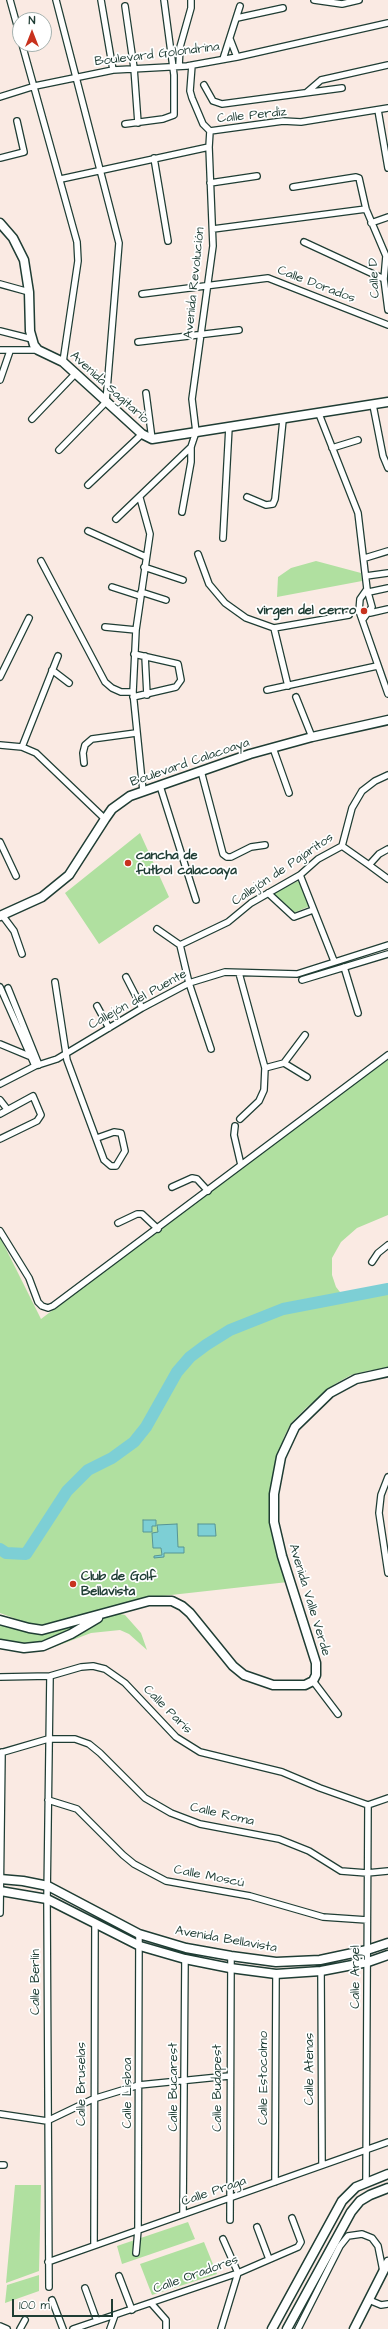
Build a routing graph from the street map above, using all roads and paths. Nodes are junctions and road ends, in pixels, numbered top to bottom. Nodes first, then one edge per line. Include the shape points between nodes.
1 (10, 0) edge
2 (56, 0) edge
3 (101, 0) edge
4 (164, 0) edge
5 (191, 0) edge
6 (314, 0) edge
7 (359, 0) edge
8 (125, 6) dead end
9 (240, 6) dead end
10 (283, 8) dead end
11 (13, 12) edge
12 (236, 18) junction
13 (388, 23) edge
14 (230, 38) junction
15 (24, 52) edge
16 (237, 57) junction
17 (223, 59) junction
18 (192, 65) junction
19 (176, 66) junction
20 (388, 66) edge
21 (134, 68) junction
22 (113, 70) junction
23 (76, 77) junction
24 (204, 85) dead end
25 (35, 86) junction
26 (342, 88) dead end
27 (307, 92) junction
28 (0, 97) edge
29 (388, 108) edge
30 (378, 110) junction
31 (17, 121) dead end
32 (138, 123) junction
33 (125, 124) dead end
34 (210, 133) junction
35 (209, 148) junction
36 (0, 158) edge
37 (154, 158) junction
38 (388, 168) edge
39 (98, 170) junction
40 (257, 176) dead end
41 (61, 179) junction
42 (210, 183) junction
43 (293, 187) dead end
44 (366, 209) junction
45 (388, 217) edge
46 (371, 223) junction
47 (2, 226) edge
48 (213, 230) junction
49 (168, 241) dead end
50 (304, 242) dead end
51 (384, 279) junction
52 (0, 284) edge
53 (209, 285) junction
54 (29, 292) junction
55 (142, 294) dead end
56 (388, 310) edge
57 (388, 325) edge
58 (239, 330) dead end
59 (0, 331) edge
60 (202, 334) junction
61 (32, 339) junction
62 (138, 342) dead end
63 (0, 350) edge
64 (10, 350) junction
65 (38, 350) junction
66 (63, 362) junction
67 (76, 373) junction
68 (0, 380) edge
69 (146, 393) dead end
70 (106, 402) junction
71 (388, 402) edge
72 (373, 405) junction
73 (319, 414) junction
74 (32, 419) dead end
75 (284, 420) junction
76 (229, 427) junction
77 (196, 432) junction
78 (142, 434) junction
79 (152, 439) junction
80 (358, 440) dead end
81 (191, 447) junction
82 (332, 448) junction
83 (58, 450) dead end
84 (388, 468) edge
85 (88, 484) dead end
86 (247, 497) dead end
87 (140, 498) junction
88 (182, 512) dead end
89 (116, 519) dead end
90 (88, 531) dead end
91 (223, 538) dead end
92 (388, 552) edge
93 (198, 554) dead end
94 (146, 557) junction
95 (365, 558) junction
96 (41, 562) dead end
97 (144, 567) junction
98 (388, 572) edge
99 (366, 576) junction
100 (183, 580) dead end
101 (112, 587) dead end
102 (388, 588) edge
103 (368, 590) junction
104 (141, 594) junction
105 (166, 600) dead end
106 (388, 610) edge
107 (370, 613) junction
108 (348, 615) dead end
109 (30, 618) dead end
110 (363, 619) junction
111 (105, 627) dead end
112 (274, 628) junction
113 (136, 630) junction
114 (134, 654) junction
115 (58, 656) dead end
116 (145, 656) junction
117 (377, 666) junction
118 (52, 670) junction
119 (0, 677) edge
120 (69, 683) dead end
121 (288, 686) junction
122 (268, 690) dead end
123 (388, 694) edge
124 (133, 695) junction
125 (147, 695) junction
126 (296, 697) dead end
127 (388, 720) edge
128 (136, 733) junction
129 (312, 737) junction
130 (0, 745) edge
131 (22, 746) junction
132 (273, 748) junction
133 (84, 763) dead end
134 (201, 771) junction
135 (388, 775) edge
136 (160, 786) junction
137 (143, 791) junction
138 (289, 794) dead end
139 (105, 819) junction
140 (0, 842) edge
141 (265, 845) dead end
142 (342, 846) junction
143 (388, 849) edge
144 (369, 865) junction
145 (300, 875) junction
146 (16, 876) dead end
147 (388, 880) edge
148 (268, 893) junction
149 (196, 900) dead end
150 (313, 910) junction
151 (1, 915) edge
152 (157, 929) dead end
153 (180, 945) junction
154 (388, 945) edge
155 (22, 954) dead end
156 (388, 954) edge
157 (334, 961) junction
158 (344, 967) junction
159 (239, 973) junction
160 (126, 977) dead end
161 (302, 980) dead end
162 (54, 982) dead end
163 (189, 983) junction
164 (0, 987) edge
165 (8, 988) dead end
166 (97, 1006) dead end
167 (142, 1008) junction
168 (358, 1013) dead end
169 (109, 1028) junction
170 (305, 1035) dead end
171 (0, 1044) edge
172 (211, 1049) dead end
173 (67, 1053) junction
174 (388, 1055) edge
175 (30, 1056) junction
176 (284, 1062) junction
177 (37, 1066) junction
178 (265, 1068) junction
179 (308, 1076) dead end
180 (0, 1084) edge
181 (0, 1100) edge
182 (7, 1109) junction
183 (0, 1114) edge
184 (240, 1119) dead end
185 (235, 1126) dead end
186 (97, 1138) junction
187 (0, 1139) edge
188 (241, 1165) junction
189 (172, 1187) dead end
190 (208, 1191) junction
191 (118, 1223) dead end
192 (158, 1229) junction
193 (1, 1232) edge
194 (388, 1245) edge
195 (372, 1262) dead end
196 (388, 1372) edge
197 (388, 1477) edge
198 (388, 1573) edge
199 (111, 1610) junction
200 (1, 1622) edge
201 (0, 1644) edge
202 (50, 1676) junction
203 (0, 1677) edge
204 (313, 1681) junction
205 (338, 1714) dead end
206 (48, 1738) junction
207 (1, 1752) edge
208 (388, 1798) edge
209 (48, 1800) junction
210 (368, 1804) junction
211 (388, 1871) edge
212 (367, 1873) junction
213 (1, 1879) edge
214 (48, 1886) junction
215 (1, 1891) edge
216 (47, 1899) junction
217 (0, 1913) edge
218 (367, 1920) junction
219 (95, 1923) junction
220 (140, 1934) junction
221 (388, 1943) edge
222 (140, 1946) junction
223 (367, 1950) junction
224 (388, 1955) edge
225 (231, 1956) junction
226 (185, 1959) junction
227 (368, 1962) junction
228 (230, 1968) junction
229 (321, 1971) junction
230 (276, 1974) junction
231 (229, 2076) junction
232 (185, 2079) junction
233 (139, 2085) junction
234 (93, 2099) junction
235 (0, 2114) edge
236 (47, 2121) junction
237 (388, 2142) edge
238 (366, 2150) junction
239 (322, 2166) junction
240 (388, 2174) edge
241 (366, 2181) junction
242 (275, 2182) junction
243 (388, 2188) edge
244 (229, 2198) junction
245 (184, 2214) junction
246 (292, 2218) dead end
247 (230, 2220) dead end
248 (257, 2227) dead end
249 (138, 2230) junction
250 (223, 2239) dead end
251 (94, 2246) junction
252 (136, 2252) dead end
253 (269, 2259) junction
254 (48, 2262) junction
255 (388, 2262) edge
256 (383, 2271) junction
257 (238, 2273) junction
258 (119, 2276) dead end
259 (49, 2287) dead end
260 (85, 2288) dead end
261 (52, 2300) dead end
262 (369, 2300) junction
263 (151, 2303) junction
264 (388, 2304) edge
265 (132, 2310) junction
266 (115, 2315) junction
267 (25, 2320) dead end
268 (97, 2321) junction
269 (20, 2329) edge
270 (63, 2329) edge
271 (73, 2329) edge
272 (110, 2329) edge
273 (166, 2329) edge
274 (221, 2329) edge
275 (272, 2329) edge
276 (287, 2329) edge
277 (298, 2329) edge
278 (354, 2329) edge

1 - 11 street
2 - 23 street
3 - 22 street
4 - 19 street
5 - 19 street
6 - 7 street via 342,4
8 - 21 street
9 - 12 street
10 - 12 street
12 - 14 street
13 - 16 street, Boulevard Golondrina
14 - 16 street
14 - 17 street
15 - 25 street
16 - 17 street, Boulevard Golondrina
17 - 18 street, Boulevard Golondrina
18 - 19 street, Boulevard Golondrina
18 - 34 street via 190,91 203,124
19 - 21 street, Boulevard Golondrina
19 - 32 street via 174,115 170,118
20 - 27 street via 321,80
21 - 22 street, Boulevard Golondrina
21 - 32 street
22 - 23 street, Boulevard Golondrina
23 - 25 street, Boulevard Golondrina
23 - 39 street
24 - 27 street via 216,103
25 - 28 street, Boulevard Golondrina
25 - 41 street
26 - 27 street
29 - 30 street, Calle Perdiz
30 - 34 street, Calle Perdiz
30 - 38 street
31 - 36 street via 24,152
32 - 33 street
34 - 35 street, Avenida Revolución
35 - 37 street
35 - 42 street, Avenida Revolución
37 - 39 street
37 - 49 street
39 - 41 street
39 - 70 street via 119,243
40 - 42 street
41 - 66 street via 78,252
42 - 48 street, Avenida Revolución
43 - 44 street, Calle D via 356,177 359,178
44 - 46 street, Calle D
44 - 48 street
45 - 46 street
46 - 51 street, Calle D via 386,256
47 - 54 street via 19,248 24,260
48 - 53 street, Avenida Revolución
50 - 51 street
51 - 56 street, Calle D
52 - 54 street
53 - 55 street, Calle Dorados
53 - 57 street, Calle Dorados via 268,278
53 - 60 street, Avenida Revolución
54 - 61 street
58 - 60 street
59 - 61 street
60 - 62 street
60 - 77 street, Avenida Revolución via 192,399
61 - 65 street
63 - 64 street
64 - 65 street
64 - 68 street
65 - 66 street, Avenida Sagitario
66 - 67 street, Avenida Sagitario
67 - 70 street, Avenida Sagitario
67 - 74 street
69 - 79 street
70 - 78 street, Avenida Sagitario
70 - 83 street
71 - 72 street, Avenida Sagitario
72 - 73 street, Avenida Sagitario
72 - 84 street via 383,456
73 - 75 street, Avenida Sagitario
73 - 82 street
75 - 76 street, Avenida Sagitario
75 - 86 street via 273,504 266,505
76 - 77 street, Avenida Sagitario
76 - 91 street
77 - 79 street, Avenida Sagitario
77 - 81 street
78 - 79 street, Avenida Sagitario
78 - 85 street
80 - 82 street
81 - 87 street via 143,492
81 - 88 street via 191,462
82 - 95 street via 358,513
87 - 89 street
87 - 94 street via 150,534
90 - 94 street
92 - 95 street
93 - 112 street via 209,584 225,603 246,618
94 - 97 street
95 - 99 street
96 - 124 street via 105,682 112,688
97 - 100 street
97 - 104 street
98 - 99 street
99 - 103 street
101 - 104 street
102 - 103 street
103 - 107 street via 372,608
103 - 110 street via 358,604
104 - 105 street
104 - 113 street
106 - 107 street
107 - 110 street
108 - 112 street
109 - 119 street
110 - 117 street
111 - 113 street
112 - 121 street
113 - 114 street
114 - 116 street
114 - 124 street
115 - 118 street
116 - 125 street
116 - 125 street via 178,664 181,680 176,687
117 - 121 street
117 - 123 street
118 - 120 street
118 - 131 street
121 - 122 street
124 - 125 street
124 - 128 street
126 - 129 street
127 - 129 street, Boulevard Calacoaya
128 - 133 street via 92,740 85,745
128 - 137 street
129 - 132 street, Boulevard Calacoaya
130 - 131 street
131 - 139 street via 36,753
132 - 134 street, Boulevard Calacoaya
132 - 138 street
134 - 136 street, Boulevard Calacoaya
134 - 141 street via 223,854 227,858 250,847
135 - 142 street, Callejón de Pajaritos via 362,791 352,808
136 - 137 street, Boulevard Calacoaya
136 - 149 street
137 - 139 street, Boulevard Calacoaya via 121,801
139 - 151 street, Boulevard Calacoaya via 69,876 42,897
140 - 146 street
142 - 144 street
142 - 145 street, Callejón de Pajaritos via 318,860
143 - 144 street
144 - 147 street
145 - 148 street, Callejón de Pajaritos
145 - 150 street
148 - 150 street via 294,917
148 - 153 street, Callejón de Pajaritos via 222,926
150 - 157 street
151 - 155 street via 14,931
152 - 153 street
153 - 163 street
154 - 157 street, Callejón del Puente
156 - 158 street
157 - 159 street, Callejón del Puente via 296,974
158 - 161 street
158 - 168 street
159 - 163 street, Callejón del Puente via 217,973
159 - 178 street
160 - 167 street
162 - 173 street
163 - 167 street, Callejón del Puente
163 - 172 street
164 - 175 street
165 - 177 street
166 - 169 street
167 - 169 street, Callejón del Puente
169 - 173 street, Callejón del Puente
170 - 176 street
171 - 175 street
173 - 177 street, Callejón del Puente
173 - 186 street via 67,1060
174 - 188 street
175 - 177 street
176 - 178 street
176 - 179 street
177 - 180 street, Callejón del Puente
178 - 184 street via 264,1090 259,1101
181 - 182 street
182 - 183 street
182 - 187 street via 33,1096 41,1115 37,1121
185 - 188 street via 234,1135
186 - 186 street via 114,1132 121,1133 125,1151 116,1166 107,1164
188 - 190 street
189 - 190 street via 192,1178 197,1179
190 - 192 street
191 - 192 street via 142,1214
192 - 193 street via 48,1308 38,1302 28,1278
194 - 195 street
196 - 204 street, Avenida Valle Verde via 356,1379 330,1392 295,1427 282,1457 274,1494 274,1522 282,1556 316,1663
197 - 198 street via 380,1495 379,1513
199 - 200 street via 42,1630
199 - 201 street via 71,1634 43,1646 24,1648
199 - 204 street via 149,1601 172,1601 190,1613 233,1666 244,1675 273,1685 305,1685
202 - 203 street, Calle París
202 - 206 street, Calle Berlín
202 - 210 street, Calle París via 81,1667 105,1669 125,1683 176,1737 200,1752 282,1772
204 - 205 street
206 - 207 street, Calle Roma
206 - 209 street, Calle Berlín
206 - 212 street, Calle Roma via 75,1739 89,1744 145,1798 171,1814 200,1824 279,1839 309,1851 341,1870
207 - 213 street
208 - 210 street
209 - 214 street, Calle Berlín
209 - 218 street, Calle Moscú via 77,1808 123,1855 134,1864 166,1881 250,1896 323,1917
210 - 212 street, Calle Argel
211 - 212 street, Calle Roma
212 - 218 street, Calle Argel
213 - 214 street, Avenida Bellavista
213 - 215 street
214 - 216 street, Calle Berlín
214 - 220 street, Avenida Bellavista
215 - 216 street, Avenida Bellavista
215 - 217 street
216 - 219 street, Avenida Bellavista
216 - 236 street, Calle Berlín
218 - 223 street, Calle Argel
219 - 222 street, Avenida Bellavista
219 - 234 street, Calle Bruselas
220 - 222 street, Calle Lisboa
220 - 225 street, Avenida Bellavista via 186,1948
221 - 223 street, Avenida Bellavista
222 - 226 street, Avenida Bellavista
222 - 233 street, Calle Lisboa
223 - 225 street, Avenida Bellavista via 320,1960 276,1962
223 - 227 street, Calle Argel
224 - 227 street, Avenida Bellavista
225 - 228 street, Calle Budapest
226 - 228 street, Avenida Bellavista
226 - 232 street, Calle Bucarest
227 - 229 street, Avenida Bellavista
227 - 238 street, Calle Argel
228 - 230 street, Avenida Bellavista
228 - 231 street, Calle Budapest
229 - 230 street, Avenida Bellavista
229 - 239 street, Calle Atenas
230 - 242 street, Calle Estocolmo
231 - 232 street
231 - 244 street, Calle Budapest
232 - 233 street
232 - 245 street, Calle Bucarest
233 - 234 street
233 - 249 street, Calle Lisboa
234 - 236 street
234 - 251 street, Calle Bruselas
235 - 236 street
236 - 254 street, Calle Berlín
237 - 238 street, Calle Praga
238 - 239 street, Calle Praga
238 - 241 street, Calle Argel
239 - 242 street, Calle Praga
240 - 241 street
241 - 275 street via 349,2193 337,2210
242 - 244 street, Calle Praga
243 - 276 street via 360,2201 351,2212
244 - 245 street, Calle Praga
244 - 247 street, Calle Budapest
245 - 249 street, Calle Praga
246 - 253 street, Calle Oradores via 301,2245
248 - 253 street
249 - 251 street, Calle Praga
249 - 252 street, Calle Lisboa
250 - 257 street
251 - 254 street, Calle Praga
253 - 257 street, Calle Oradores
254 - 259 street, Calle Berlín
255 - 256 street
256 - 262 street
256 - 277 street via 378,2246 372,2238 362,2234 348,2236 340,2246
257 - 263 street, Calle Oradores
257 - 274 street
258 - 265 street
260 - 268 street
261 - 270 street
262 - 264 street via 382,2305
262 - 278 street
263 - 265 street, Calle Oradores
263 - 273 street via 166,2320
265 - 266 street, Calle Oradores
266 - 268 street, Calle Oradores
266 - 272 street
267 - 269 street
268 - 271 street, Calle Oradores

